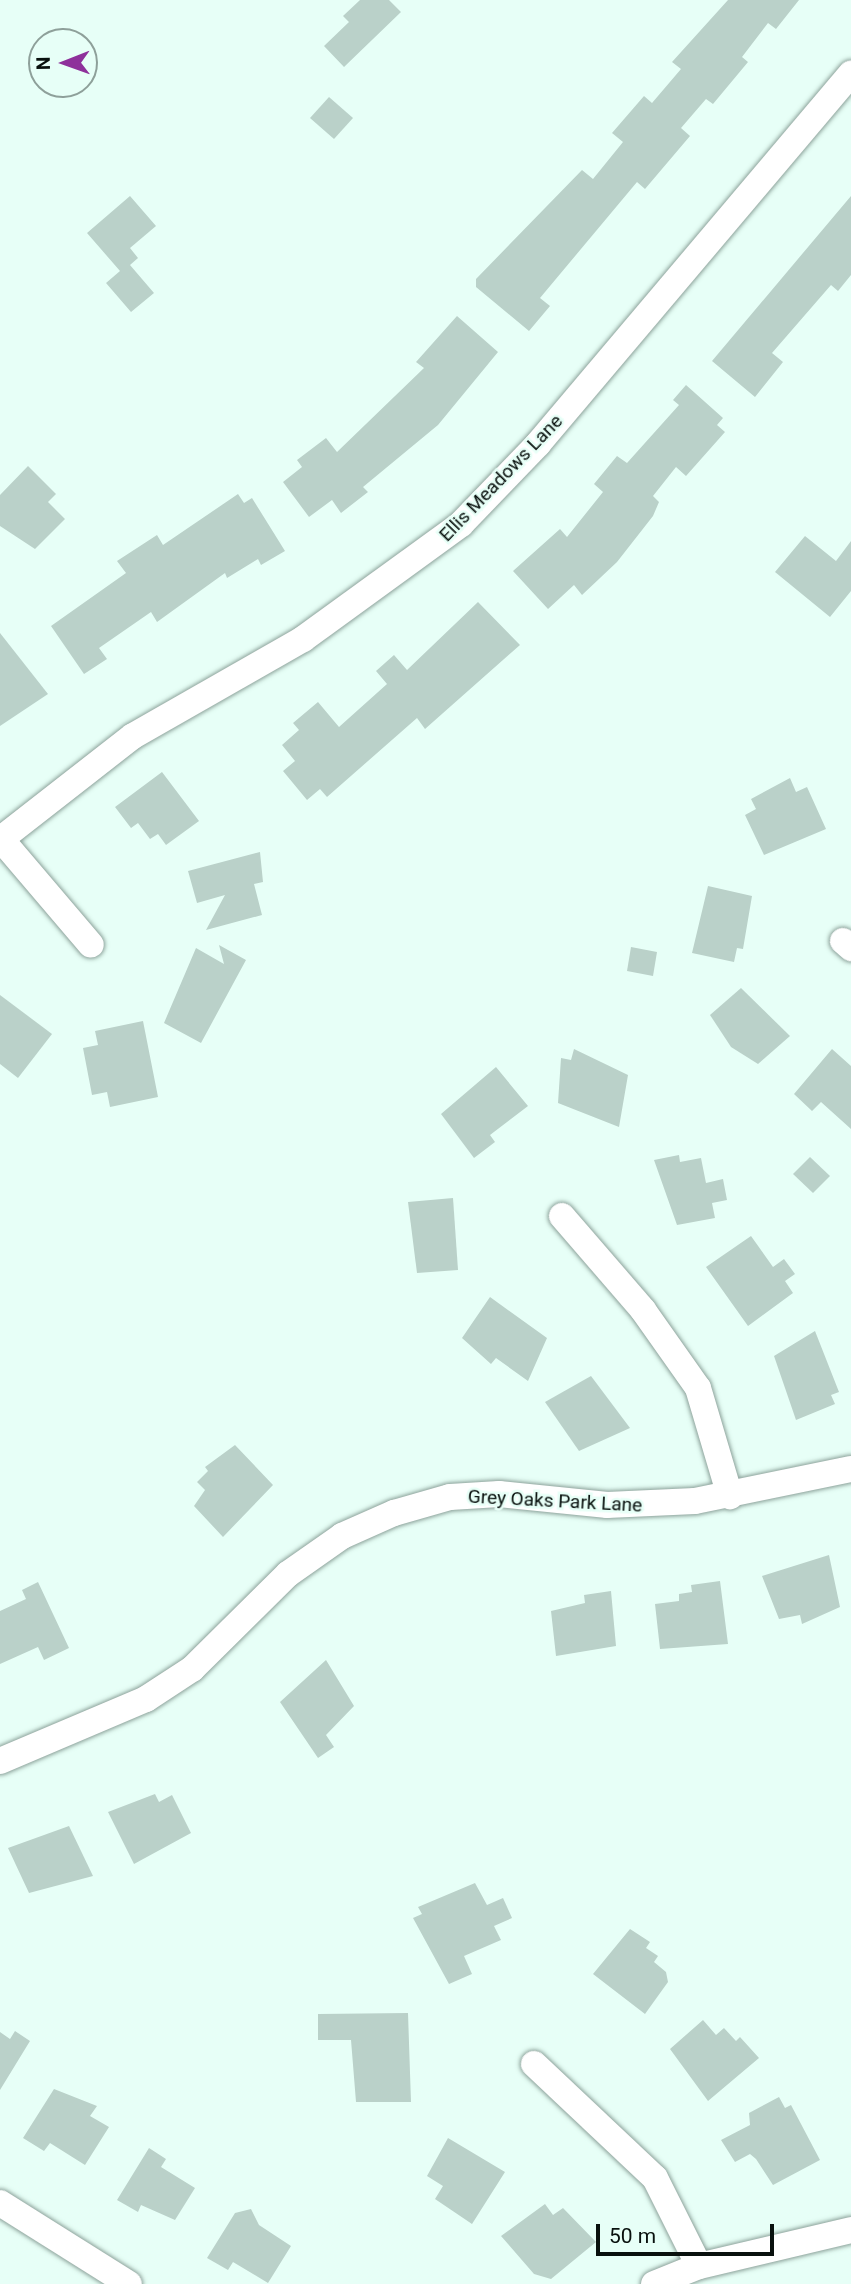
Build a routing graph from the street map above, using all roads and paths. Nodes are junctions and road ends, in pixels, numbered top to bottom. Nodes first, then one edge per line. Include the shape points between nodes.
1 (851, 73) edge
2 (0, 839) edge
3 (91, 945) dead end
4 (562, 1216) dead end
5 (851, 1469) edge
6 (730, 1496) junction
7 (0, 1761) edge
8 (534, 2064) dead end
9 (0, 2203) edge
10 (851, 2230) edge
11 (699, 2266) junction
12 (129, 2284) edge
13 (654, 2284) edge

1 - 2 street, Ellis Meadows Lane via 538,444 461,524 303,639 133,736
2 - 3 street
4 - 6 street via 643,1310 698,1388
5 - 6 street, Grey Oaks Park Lane
6 - 7 street, Grey Oaks Park Lane via 651,1505 450,1497 394,1513 342,1536 288,1574 192,1669 146,1699
8 - 11 street via 654,2178
9 - 12 street
10 - 11 street
11 - 13 street

